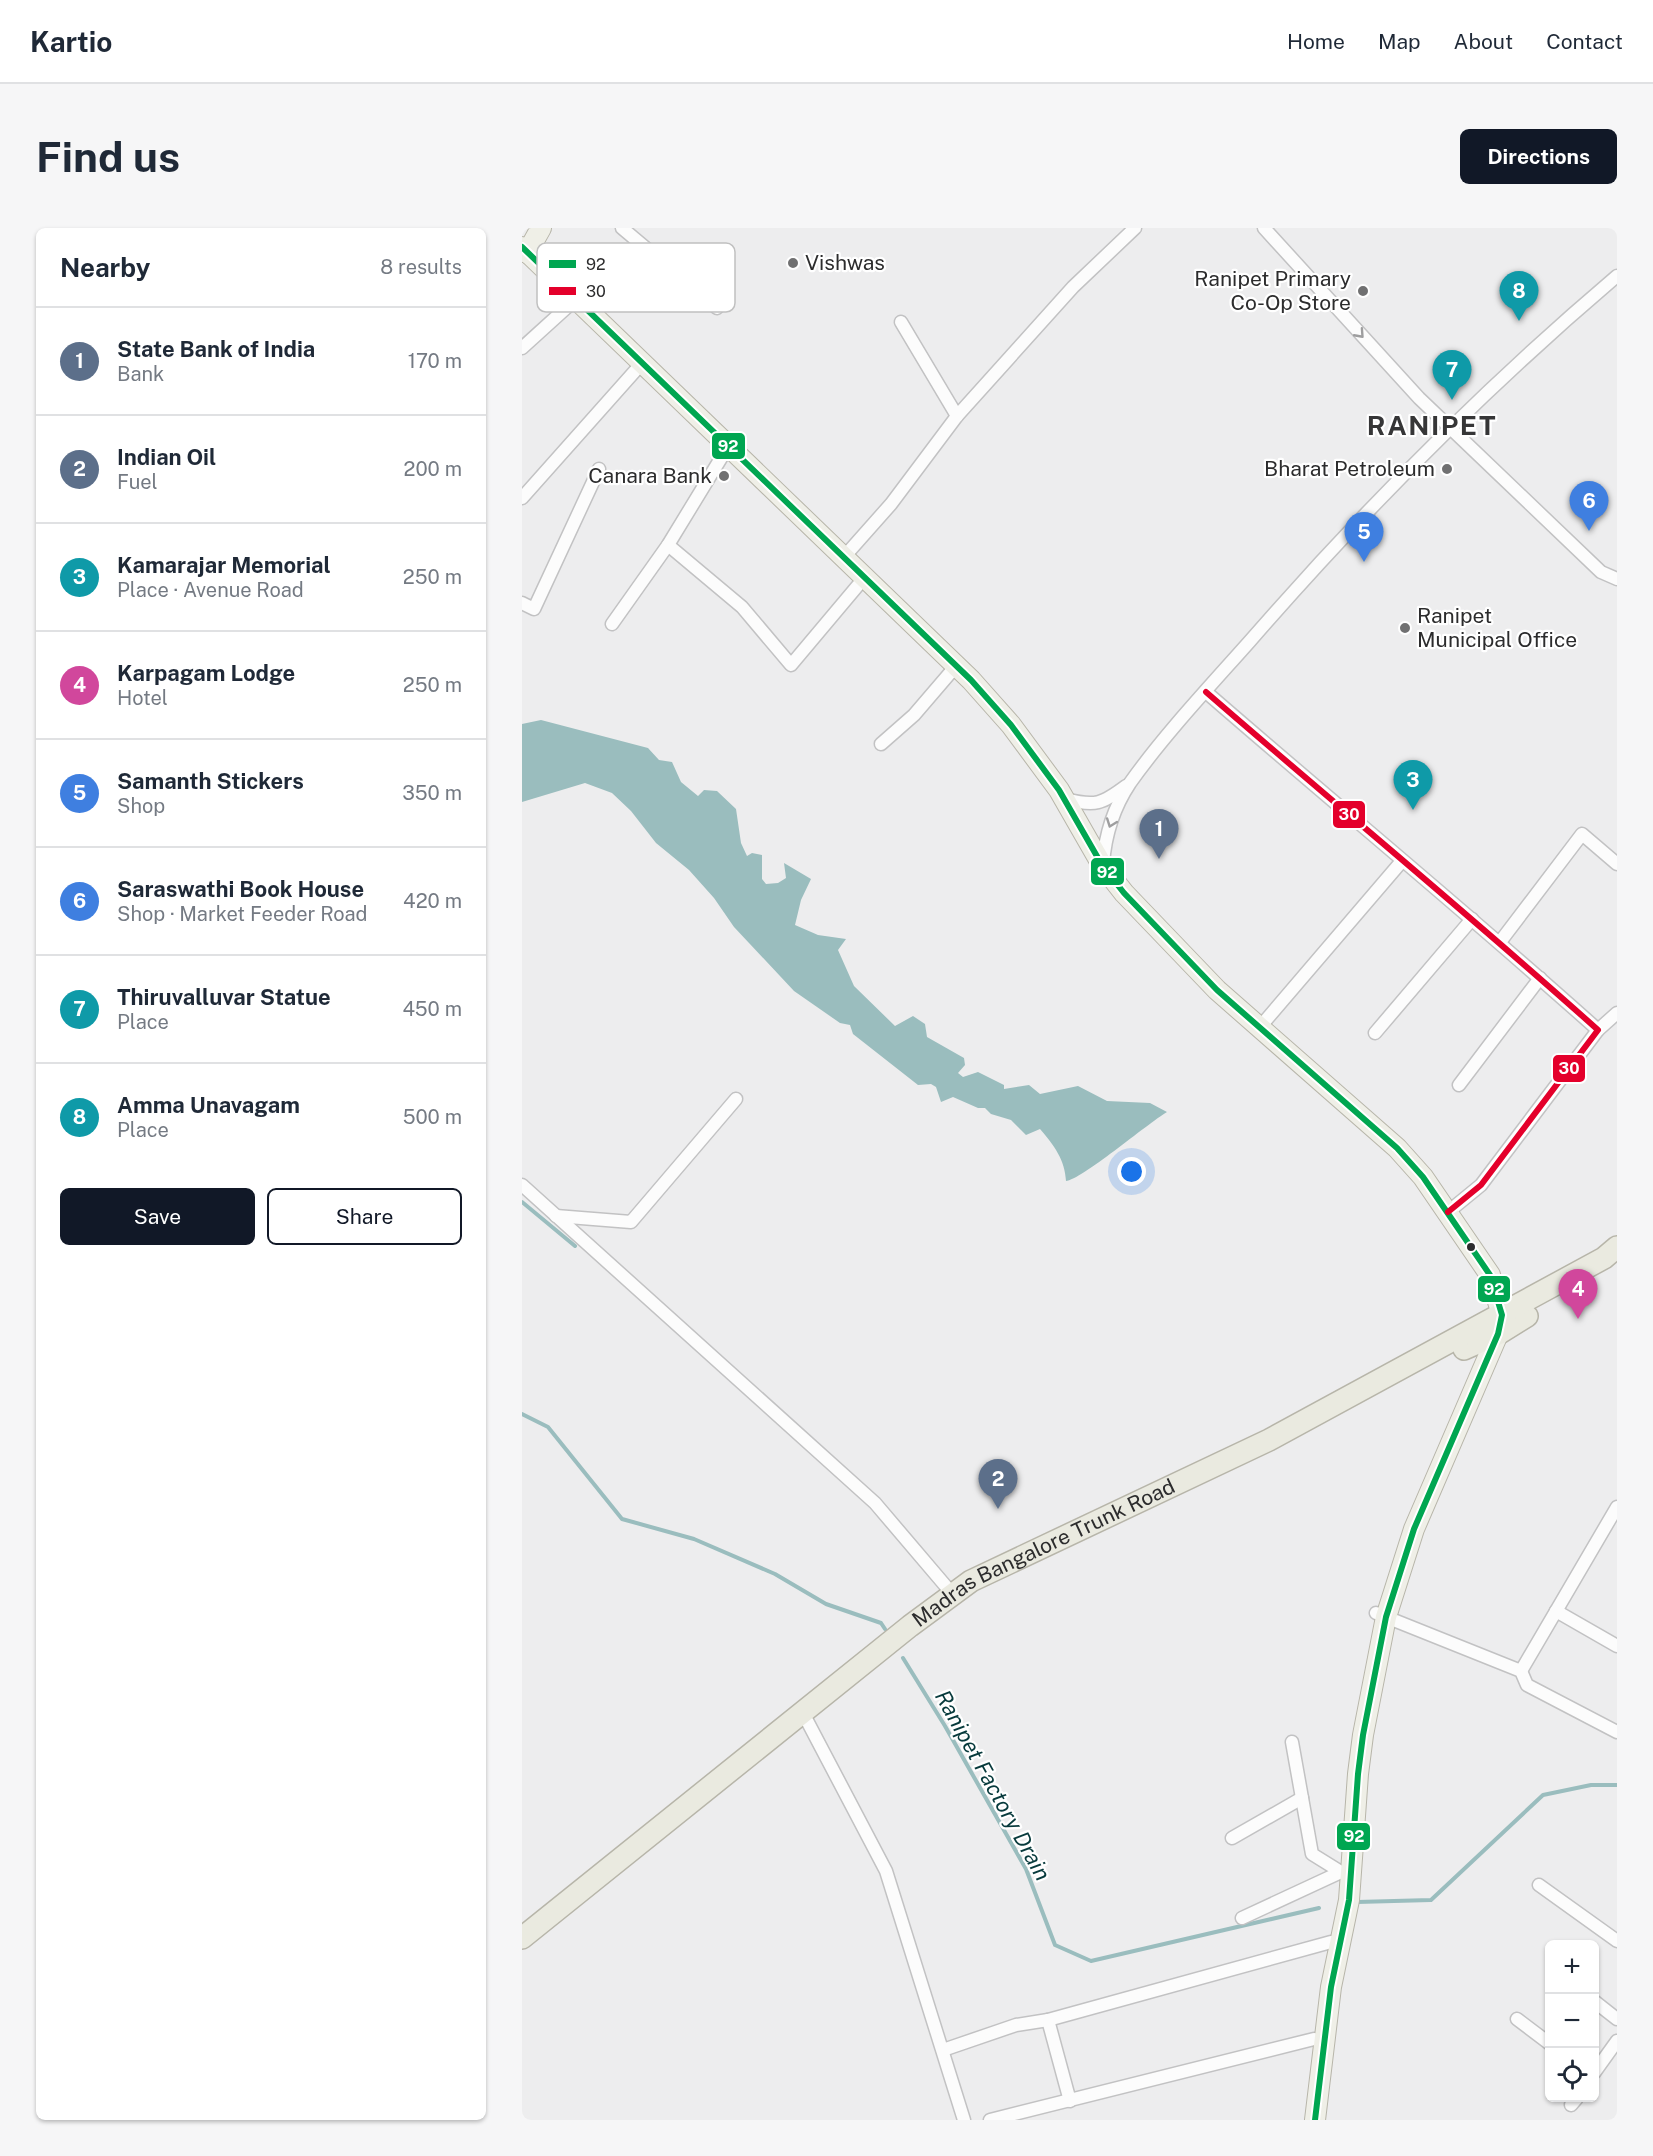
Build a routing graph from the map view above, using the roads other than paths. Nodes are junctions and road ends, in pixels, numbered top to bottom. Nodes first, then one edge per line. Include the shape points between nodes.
1 (541, 228) edge
2 (622, 228) edge
3 (1135, 228) edge
4 (1264, 228) edge
5 (640, 243) edge
6 (525, 250) edge
7 (537, 262) edge
8 (1617, 276) edge
9 (562, 312) edge
10 (590, 312) edge
11 (901, 322) dead end
12 (523, 346) edge
13 (643, 362) junction
14 (957, 416) junction
15 (1448, 428) junction
16 (729, 445) junction
17 (599, 469) dead end
18 (522, 498) edge
19 (668, 545) junction
20 (844, 557) junction
21 (865, 577) junction
22 (1617, 579) edge
23 (522, 603) edge
24 (612, 624) dead end
25 (956, 666) junction
26 (1206, 692) junction
27 (881, 744) dead end
28 (1130, 784) junction
29 (1066, 799) junction
30 (1402, 861) junction
31 (1617, 864) edge
32 (1102, 865) junction
33 (1472, 919) junction
34 (1500, 942) junction
35 (1540, 978) junction
36 (1617, 1013) edge
37 (1260, 1027) junction
38 (1598, 1030) junction
39 (1375, 1033) dead end
40 (1459, 1085) dead end
41 (736, 1099) dead end
42 (522, 1185) edge
43 (1448, 1212) junction
44 (556, 1216) junction
45 (1617, 1247) edge
46 (1617, 1261) edge
47 (1492, 1328) junction
48 (1617, 1507) edge
49 (956, 1598) junction
50 (1556, 1611) junction
51 (1381, 1615) junction
52 (1616, 1643) edge
53 (1521, 1671) junction
54 (805, 1717) junction
55 (1617, 1732) edge
56 (1292, 1742) dead end
57 (1302, 1798) junction
58 (1232, 1838) dead end
59 (1341, 1872) junction
60 (1539, 1885) dead end
61 (1342, 1911) junction
62 (1242, 1918) dead end
63 (522, 1938) edge
64 (1617, 1941) edge
65 (1330, 1942) junction
66 (522, 1949) edge
67 (1599, 2005) edge
68 (1517, 2019) dead end
69 (1617, 2019) edge
70 (1048, 2020) junction
71 (1314, 2039) junction
72 (1545, 2040) edge
73 (1617, 2041) edge
74 (943, 2050) junction
75 (1599, 2066) edge
76 (1070, 2101) junction
77 (964, 2120) edge
78 (990, 2120) edge
79 (1304, 2120) edge
80 (1315, 2120) edge

1 - 6 main road
2 - 5 street
3 - 14 street via 1073,287
4 -> 15 street
6 - 7 main road
8 - 15 street
9 - 12 street
10 - 13 main road
11 - 14 street
13 - 16 main road
13 - 18 street
14 - 20 street via 891,504
15 - 22 street via 1601,572
15 - 26 street via 1326,554
16 - 19 street
16 - 20 main road
17 - 23 street via 534,609
19 - 21 street via 742,607 791,665
19 - 24 street
20 - 21 main road
21 - 25 main road
25 - 27 street via 914,715
25 - 29 main road via 1011,725
26 - 28 street
26 - 30 street
28 - 29 street via 1095,804
28 -> 32 street via 1108,830
29 - 32 main road
30 - 33 street
30 - 37 street
31 - 34 street via 1582,834
32 - 37 main road via 1131,901 1217,990
33 - 34 street
33 - 39 street
34 - 35 street
35 - 38 street
35 - 40 street
36 - 38 street
37 - 43 main road via 1397,1148
38 - 43 street via 1481,1185
41 - 44 street via 631,1222
42 - 44 street
43 - 47 main road via 1490,1275
44 - 49 street via 875,1503
45 - 47 highway, Madras Bangalore Trunk Road
46 - 47 highway
47 - 49 highway, Madras Bangalore Trunk Road via 1269,1440 971,1581
47 - 51 main road
48 - 50 street
49 - 54 highway, Madras Bangalore Trunk Road
50 - 52 street
50 - 53 street
51 - 53 street
51 - 59 main road via 1365,1656 1352,1734
51 - 61 main road
53 - 55 street via 1527,1684
54 - 63 highway, Madras Bangalore Trunk Road
54 - 66 highway
54 - 74 street via 886,1871
56 - 57 street
57 - 58 street
57 - 59 street via 1312,1854
59 - 61 main road
59 - 62 street
60 - 64 street
61 - 65 main road
61 - 80 main road
65 - 70 street
65 - 71 main road
67 - 69 street
68 - 72 street
70 - 74 street via 1016,2025
70 - 76 street
71 - 76 street
71 - 79 main road
73 - 75 street
74 - 77 street
76 - 78 street

